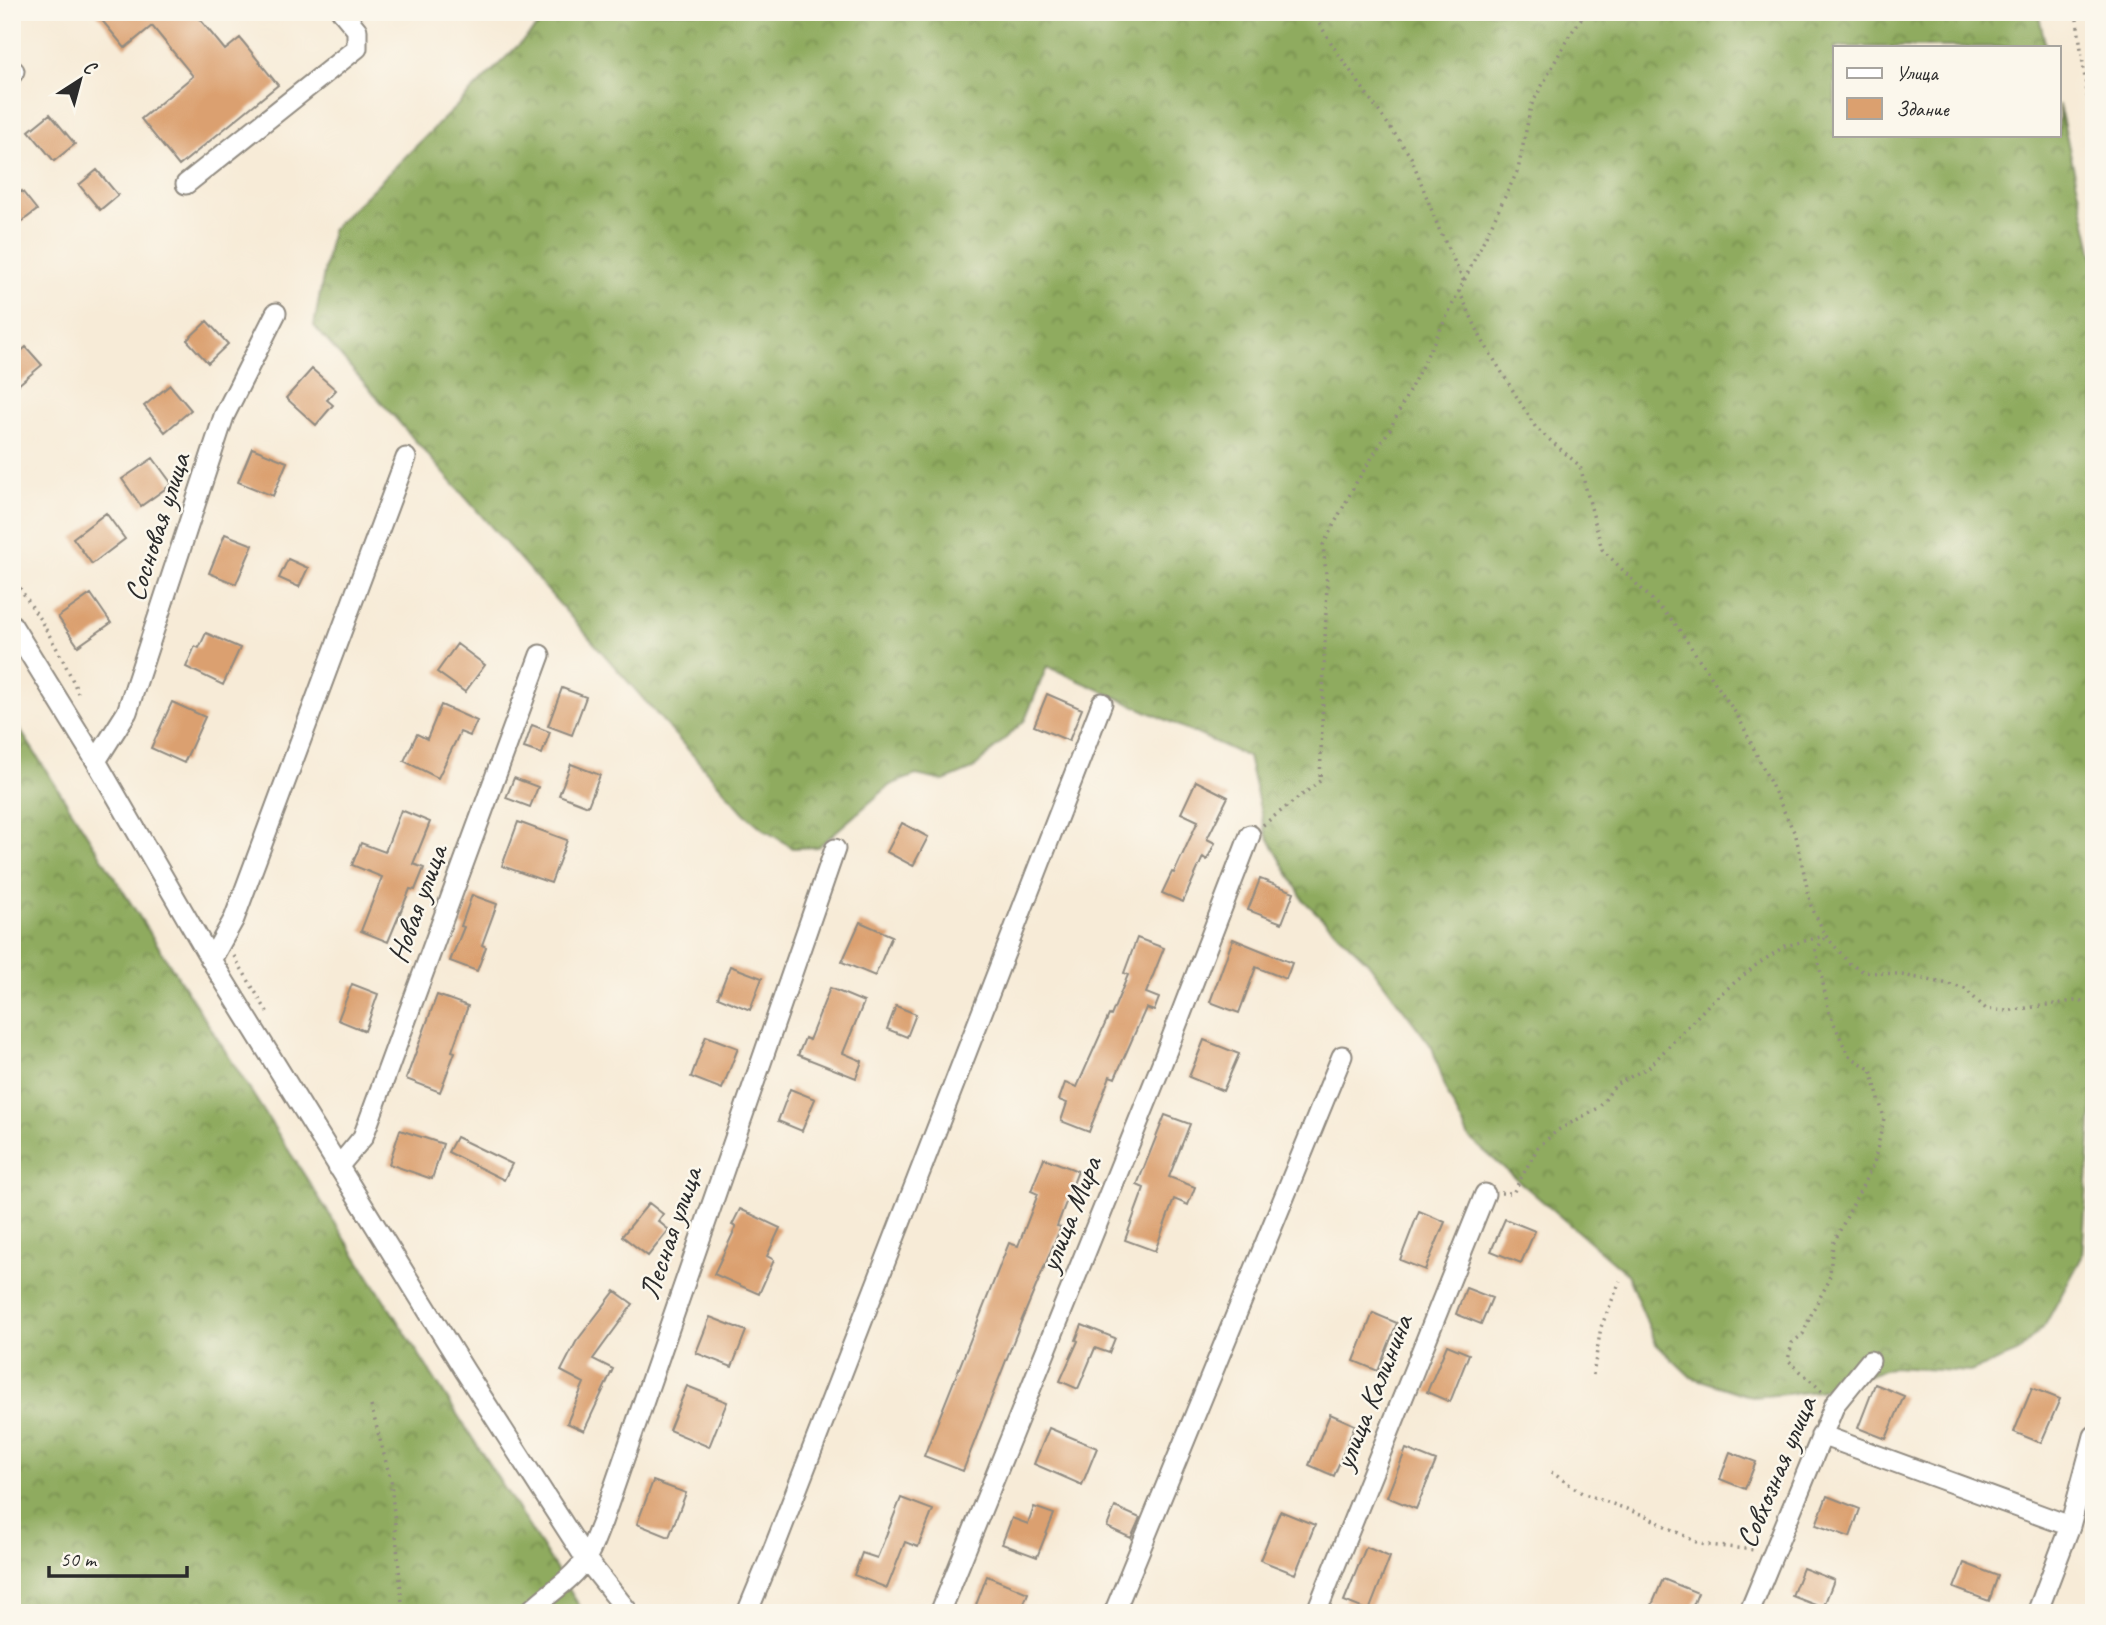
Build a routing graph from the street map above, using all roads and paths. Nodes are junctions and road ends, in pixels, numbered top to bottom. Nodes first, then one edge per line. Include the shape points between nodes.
1 (342, 12) edge
2 (1311, 12) edge
3 (1586, 12) edge
4 (2076, 12) edge
5 (2094, 145) edge
6 (186, 184) dead end
7 (1464, 282) junction
8 (1459, 291) junction
9 (276, 313) dead end
10 (406, 458) dead end
11 (12, 576) edge
12 (12, 625) edge
13 (540, 655) dead end
14 (81, 699) dead end
15 (1102, 703) dead end
16 (96, 761) junction
17 (1250, 835) joint
18 (835, 849) dead end
19 (1826, 936) junction
20 (223, 938) junction
21 (211, 960) junction
22 (2094, 1009) edge
23 (271, 1017) dead end
24 (1342, 1056) dead end
25 (338, 1167) junction
26 (1485, 1194) joint
27 (1620, 1281) dead end
28 (1870, 1361) dead end
29 (1593, 1375) dead end
30 (1835, 1404) junction
31 (370, 1406) dead end
32 (1821, 1435) junction
33 (2094, 1436) edge
34 (1551, 1472) dead end
35 (2070, 1526) junction
36 (1773, 1552) junction
37 (586, 1559) junction
38 (403, 1613) edge
39 (528, 1613) edge
40 (629, 1613) edge
41 (747, 1613) edge
42 (940, 1613) edge
43 (1114, 1613) edge
44 (1316, 1613) edge
45 (1749, 1613) edge
46 (2037, 1613) edge

1 - 6 street via 357,30 357,48
2 - 7 path via 1411,157
3 - 7 path via 1531,106 1518,170
4 - 5 path
7 - 8 path
8 - 17 path via 1390,429 1323,545 1327,584 1320,781
8 - 19 path via 1482,341 1536,428 1580,466 1602,549 1674,622 1739,718 1796,836 1811,906
9 - 16 street, Сосновая улица via 224,416 127,712
10 - 20 street via 234,919
11 - 14 path via 50,634
12 - 16 street
13 - 25 street, Новая улица via 363,1137
15 - 41 street
16 - 21 street
17 - 42 street, улица Мира
18 - 37 street, Лесная улица
19 - 22 path via 1849,963 1864,972 1949,984 1965,989 1986,1009 2007,1011 2074,1001 2089,1001
19 - 26 path via 1784,946 1755,966 1712,1001 1648,1067 1615,1085 1600,1107 1538,1147 1513,1193
19 - 30 path via 1816,950 1829,1013 1848,1055 1871,1070 1884,1118 1874,1163 1833,1244 1829,1281 1803,1334 1791,1343 1788,1360
20 - 21 street
20 - 23 path
21 - 25 street
24 - 43 street
25 - 37 street
26 - 44 street, улица Калинина
27 - 29 path via 1601,1327
28 - 30 street, Совхозная улица
30 - 32 street, Совхозная улица
31 - 38 path via 391,1481
32 - 35 street
32 - 36 street, Совхозная улица
33 - 35 street
34 - 36 path via 1582,1493 1646,1516 1700,1544
35 - 46 street
36 - 45 street, Совхозная улица
37 - 39 street, Лесная улица
37 - 40 street

